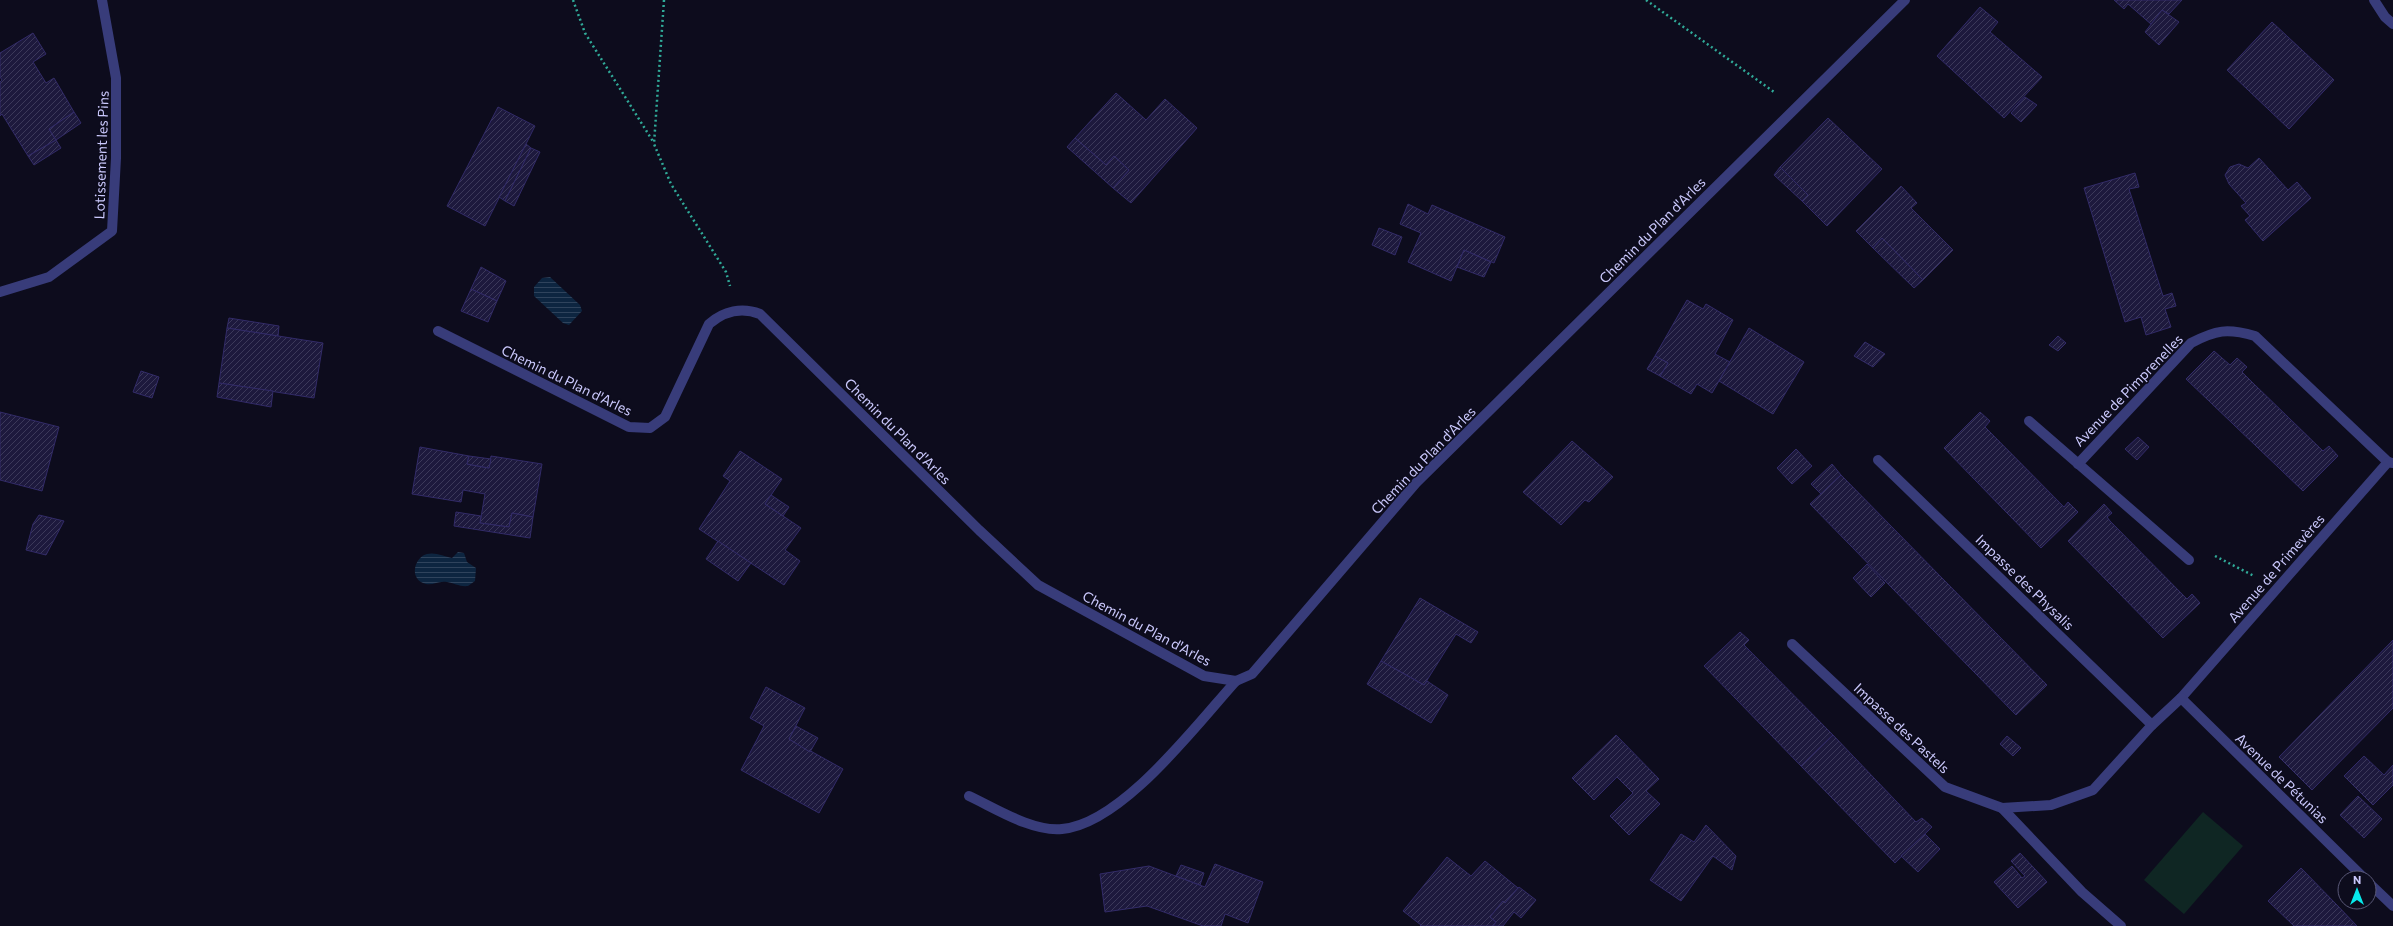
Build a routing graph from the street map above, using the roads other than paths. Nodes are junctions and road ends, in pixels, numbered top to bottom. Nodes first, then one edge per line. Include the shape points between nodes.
1 (102, 0) edge
2 (1904, 0) edge
3 (2374, 0) edge
4 (2393, 24) edge
5 (0, 292) edge
6 (438, 331) dead end
7 (2029, 421) dead end
8 (1878, 460) dead end
9 (2390, 462) edge
10 (2078, 464) junction
11 (2189, 560) road end
12 (1792, 644) dead end
13 (1236, 681) junction
14 (2181, 698) junction
15 (2152, 725) junction
16 (968, 796) dead end
17 (2002, 808) junction
18 (2356, 870) edge
19 (2377, 890) edge
20 (2393, 906) edge
21 (2121, 926) edge

1 - 5 street, Lotissement les Pins via 116,78 116,158 112,230 49,277
2 - 13 street, Chemin du Plan d'Arles via 1416,483 1252,674
3 - 4 street
6 - 13 street, Chemin du Plan d'Arles via 629,427 650,428 665,417 709,324 720,315 736,311 750,310 760,314 1038,585 1204,676
7 - 10 street
8 - 15 street, Impasse des Physalis
9 - 10 street, Avenue de Pimprenelles via 2255,336 2234,330 2213,332 2191,343
9 - 14 street, Avenue de Primevères
10 - 11 street
12 - 17 street, Impasse des Pastels via 1945,787
13 - 16 street via 1149,778 1096,819 1062,829 1030,825
14 - 15 street, Impasse des Pastels
14 - 18 street, Avenue de Pétunias
15 - 17 street, Impasse des Pastels via 2093,790 2052,805
17 - 21 street via 2082,892
19 - 20 street

